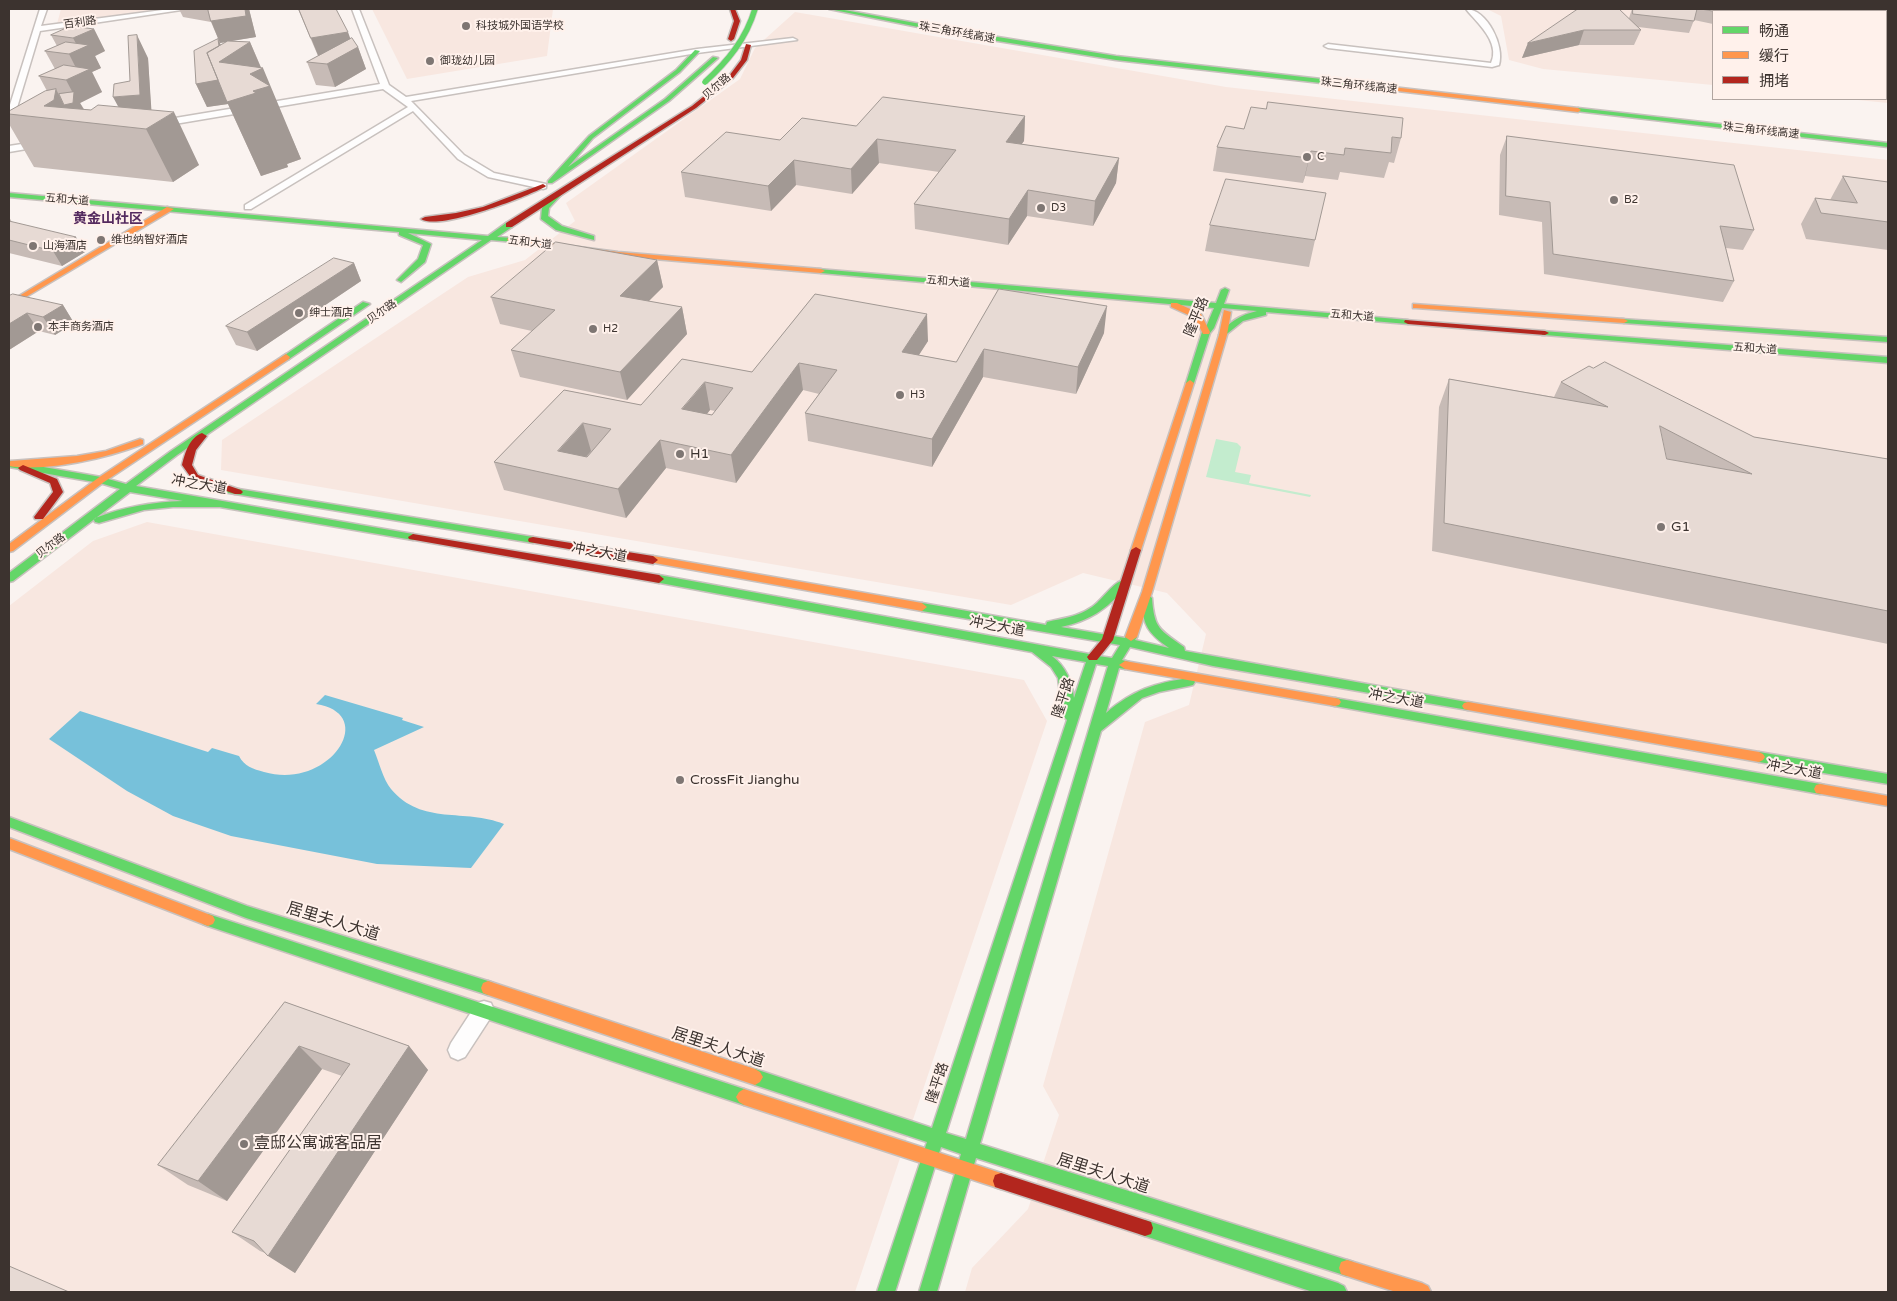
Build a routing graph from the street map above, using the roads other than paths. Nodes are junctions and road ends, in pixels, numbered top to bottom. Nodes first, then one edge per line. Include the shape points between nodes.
1 (42, 9) edge
2 (184, 9) edge
3 (355, 9) edge
4 (733, 9) edge
5 (755, 9) edge
6 (832, 9) edge
7 (859, 9) edge
8 (1469, 9) edge
9 (36, 29) junction
10 (793, 40) dead end
11 (748, 45) junction
12 (1328, 46) dead end
13 (697, 51) junction
14 (385, 86) junction
15 (404, 100) junction
16 (414, 107) junction
17 (9, 121) edge
18 (144, 126) edge
19 (1888, 138) edge
20 (47, 142) edge
21 (1888, 145) edge
22 (9, 149) edge
23 (556, 178) junction
24 (543, 186) junction
25 (9, 187) edge
26 (559, 192) junction
27 (9, 195) edge
28 (248, 207) junction
29 (170, 209) junction
30 (499, 216) dead end
31 (406, 220) junction
32 (386, 228) junction
33 (477, 228) junction
34 (505, 228) junction
35 (488, 238) junction
36 (455, 245) dead end
37 (570, 248) junction
38 (432, 260) dead end
39 (416, 288) junction
40 (1225, 290) dead end
41 (376, 297) dead end
42 (1143, 298) junction
43 (1401, 304) dead end
44 (9, 305) edge
45 (1223, 305) junction
46 (1305, 311) junction
47 (1206, 332) junction
48 (1223, 335) junction
49 (1888, 340) edge
50 (1888, 360) edge
51 (211, 406) junction
52 (204, 433) junction
53 (10, 464) edge
54 (142, 477) junction
55 (101, 480) junction
56 (162, 480) dead end
57 (181, 483) dead end
58 (127, 488) junction
59 (238, 492) junction
60 (220, 504) junction
61 (12, 546) edge
62 (39, 555) junction
63 (1129, 575) junction
64 (9, 578) edge
65 (1147, 592) junction
66 (1006, 622) junction
67 (1107, 640) junction
68 (1003, 643) junction
69 (1129, 643) junction
70 (1092, 659) junction
71 (1213, 662) junction
72 (1115, 663) junction
73 (1209, 680) junction
74 (1096, 728) junction
75 (1069, 730) junction
76 (1888, 779) edge
77 (1888, 801) edge
78 (9, 822) edge
79 (9, 843) edge
80 (484, 1010) junction
81 (458, 1050) dead end
82 (936, 1138) junction
83 (971, 1149) junction
84 (930, 1157) junction
85 (965, 1169) junction
86 (886, 1292) edge
87 (928, 1292) edge
88 (1338, 1292) edge
89 (1422, 1292) edge

1 - 9 street
2 - 9 street, 百利路
3 - 14 street
4 - 23 main road via 737,22 730,39 715,58 667,100
5 - 26 main road, bridge via 744,40 720,69 586,168
6 - 21 main road, 珠三角环线高速 via 1021,44 1155,63
7 - 19 main road, 珠三角环线高速 via 1117,53
8 - 12 street via 1485,24 1496,56 1496,63 1492,65
9 - 17 street
10 - 11 street
11 - 13 street
11 - 26 main road, 贝尔路 via 744,60 731,77 694,107
13 - 15 street
13 - 23 main road via 678,71 591,137
14 - 15 street
14 - 18 street
15 - 16 street
16 - 24 street via 461,157 491,175
16 - 28 street
20 - 22 street
23 - 24 main road
24 - 30 main road
24 - 31 main road via 484,212 447,219
25 - 28 main road, 五和大道
26 - 34 main road, 贝尔路
26 - 34 main road, 五和大道 via 546,208 544,217 548,223 596,238
27 - 29 main road, 五和大道
28 - 31 main road, 五和大道
29 - 32 main road, 五和大道
29 - 44 main road
31 - 33 main road, 五和大道
32 - 33 main road, 五和大道
32 - 38 main road, 贝尔路 via 427,244 423,260 397,283
33 - 34 main road, 五和大道
33 - 35 main road, 五和大道
33 - 36 main road
34 - 35 main road, 贝尔路
35 - 37 main road, 五和大道
35 - 39 main road, 贝尔路
37 - 39 main road via 496,252 460,265
37 - 42 main road, 五和大道
39 - 52 main road, 贝尔路
40 - 45 main road, 隆平路
41 - 51 main road, 贝尔路
42 - 45 main road, 五和大道
42 - 47 main road via 1193,312 1202,319
43 - 49 main road, 五和大道
45 - 46 main road, 五和大道
45 - 47 main road, 隆平路
45 - 48 main road, 隆平路
46 - 48 main road via 1246,315 1236,320
46 - 50 main road, 五和大道
47 - 63 main road, 隆平路
48 - 65 main road, 隆平路
51 - 53 main road via 132,446 92,460
51 - 55 main road, 贝尔路
52 - 54 main road, 贝尔路
52 - 59 main road via 191,449 187,466 196,477
53 - 55 main road, 冲之大道
53 - 61 main road via 46,476 54,481 58,492
54 - 55 main road, 冲之大道
54 - 56 main road, 冲之大道
54 - 58 main road, 贝尔路
55 - 58 main road, 冲之大道
55 - 61 main road, 贝尔路
57 - 59 main road, 冲之大道
58 - 60 main road, 冲之大道
58 - 62 main road, 贝尔路
59 - 66 main road, 冲之大道 via 604,551
60 - 62 main road via 141,504 92,523
60 - 68 main road, 冲之大道 via 631,574
62 - 64 main road, 贝尔路
63 - 66 main road via 1108,603 1092,616 1048,625
63 - 67 main road, 隆平路
65 - 69 main road, 隆平路
65 - 71 main road via 1147,619 1155,632 1181,650
66 - 67 main road, 冲之大道
67 - 69 main road, 冲之大道
67 - 70 main road, 隆平路
68 - 70 main road, 冲之大道
68 - 75 main road via 1038,652 1056,662 1067,677
69 - 71 main road, 冲之大道
69 - 72 main road, 隆平路
70 - 72 main road, 冲之大道
70 - 75 main road, 隆平路
71 - 76 main road, 冲之大道
72 - 73 main road, 冲之大道
72 - 74 main road, 隆平路
73 - 74 main road via 1150,689 1119,706
73 - 77 main road, 冲之大道
74 - 83 main road, 隆平路
75 - 82 main road, 隆平路
78 - 82 main road, 居里夫人大道 via 246,912 458,978
79 - 80 main road via 216,923
80 - 81 street
80 - 84 main road
82 - 83 main road, 居里夫人大道
82 - 84 main road, 隆平路
83 - 85 main road, 隆平路
83 - 89 main road, 居里夫人大道
84 - 85 main road
84 - 86 main road, 隆平路
85 - 87 main road, 隆平路
85 - 88 main road

